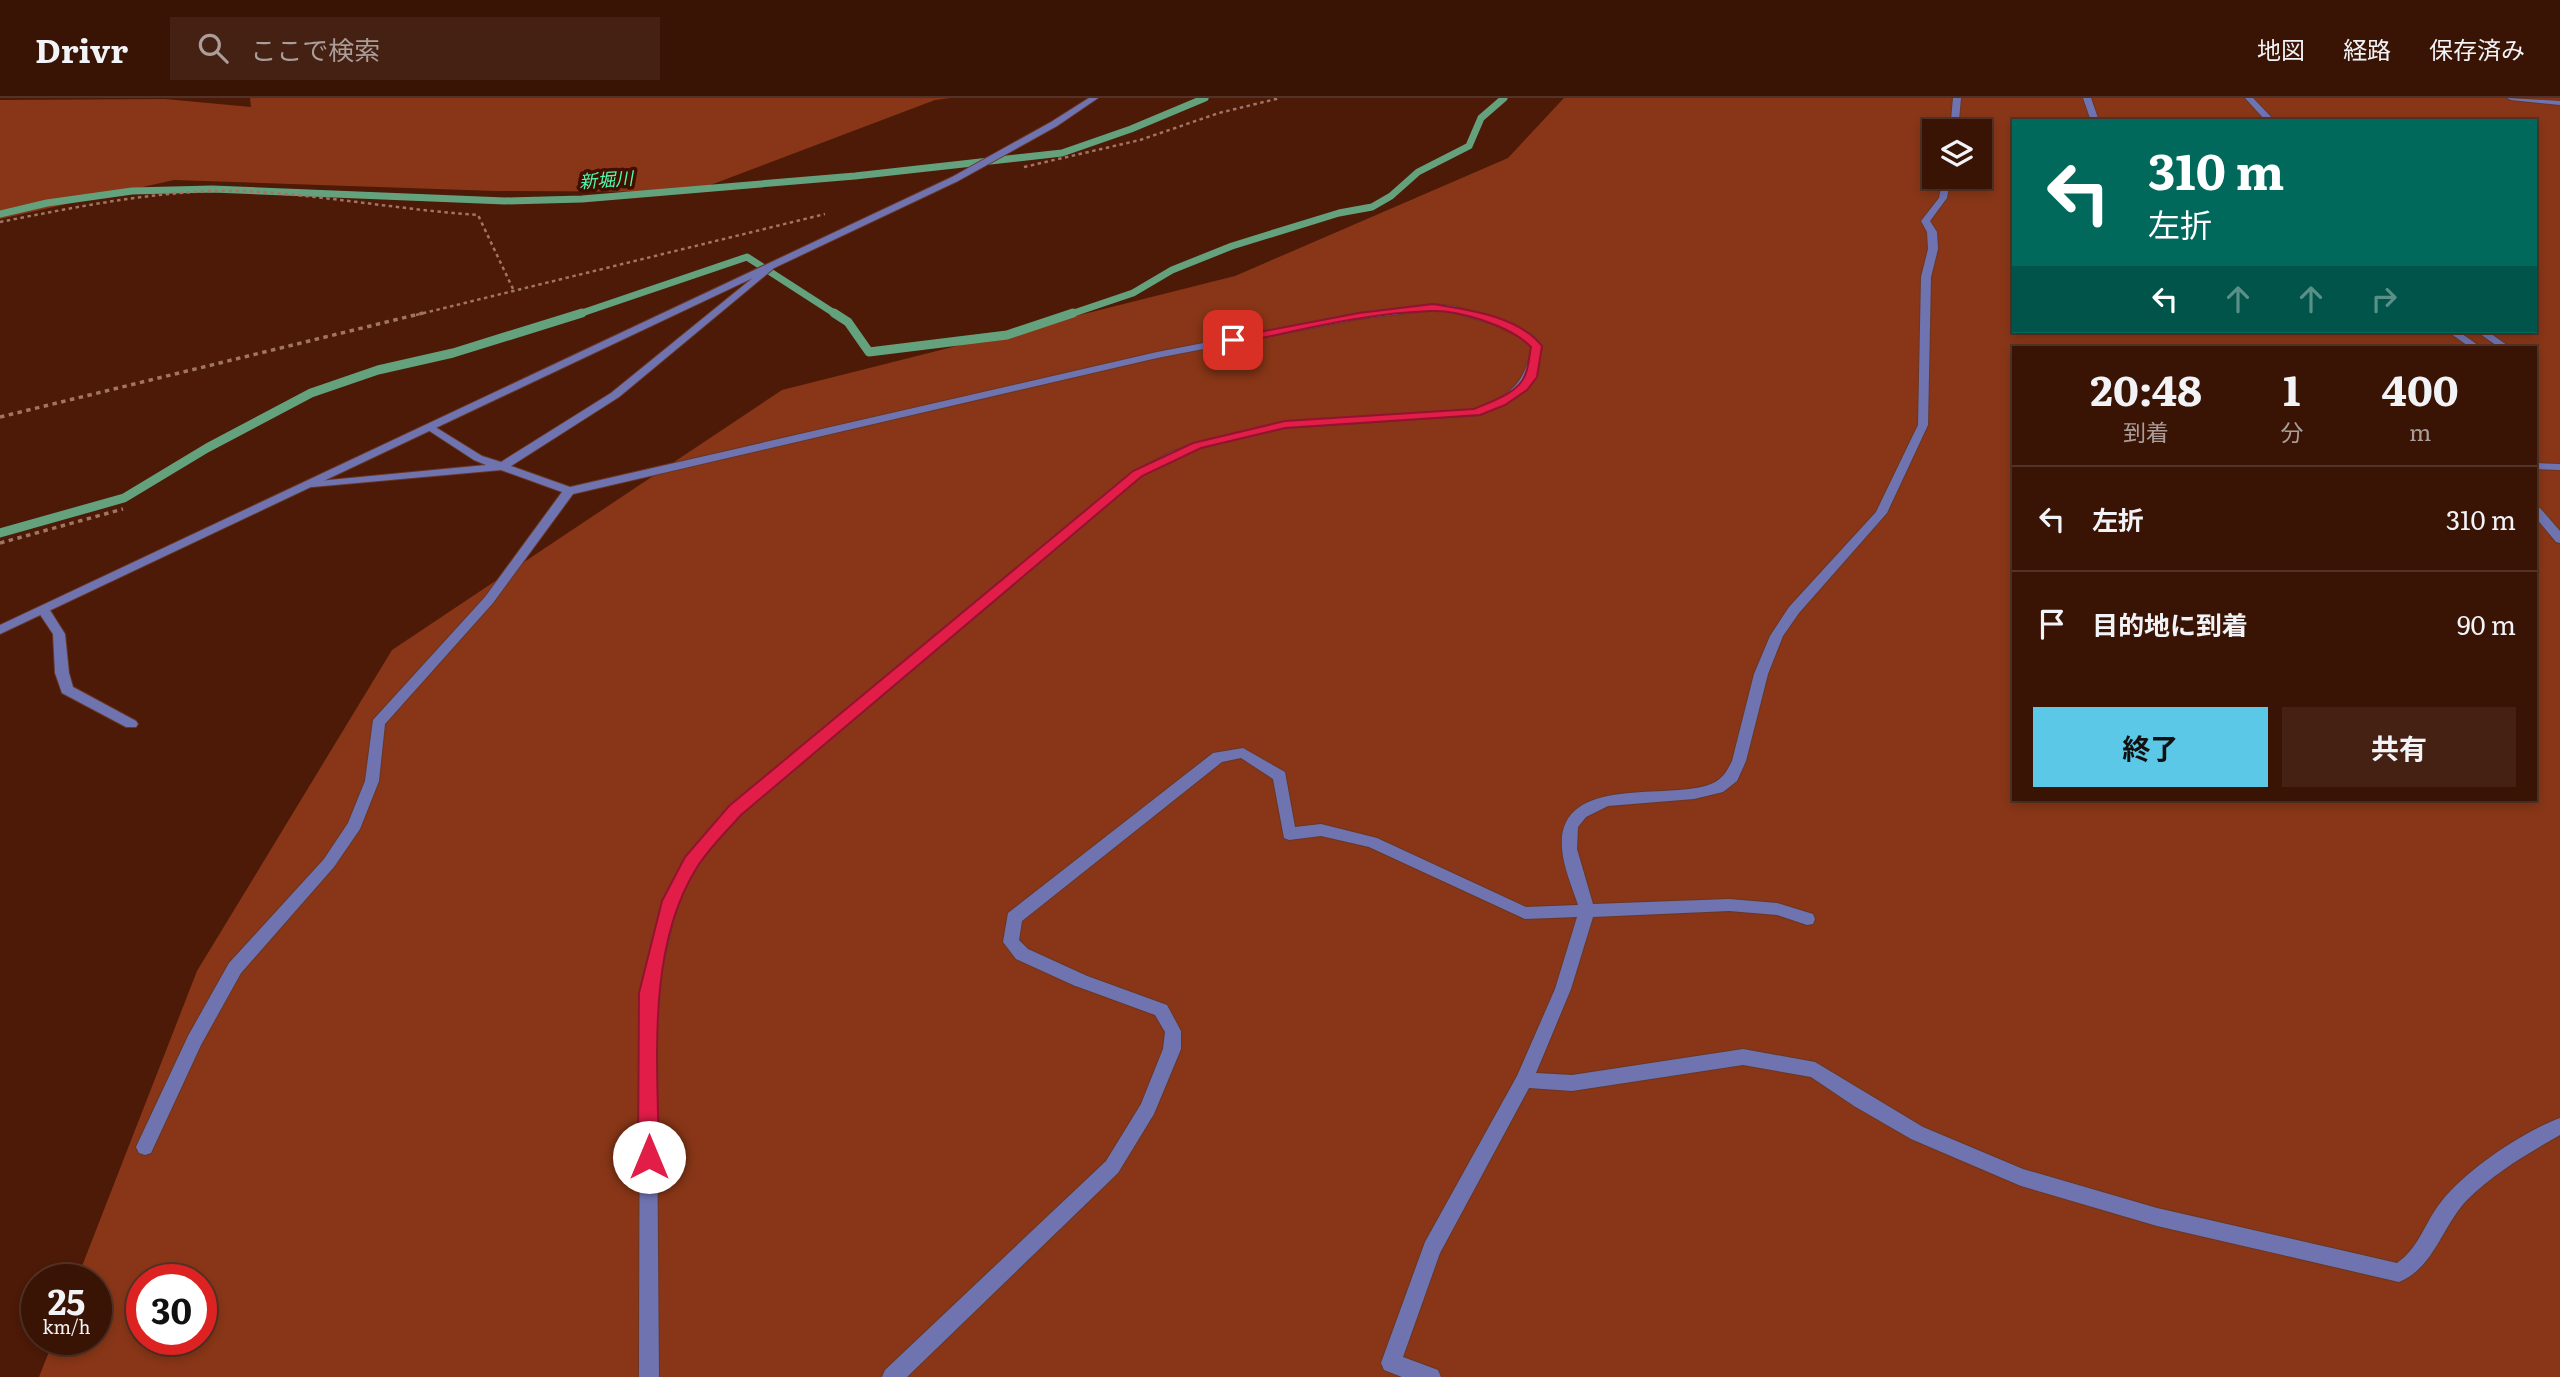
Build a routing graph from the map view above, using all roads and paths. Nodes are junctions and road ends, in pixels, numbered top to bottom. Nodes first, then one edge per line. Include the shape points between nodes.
1 (1094, 98) edge
2 (1280, 98) edge
3 (1957, 98) edge
4 (2087, 98) edge
5 (2249, 98) edge
6 (2511, 98) edge
7 (2541, 101) junction
8 (2560, 103) edge
9 (2560, 113) edge
10 (1955, 119) edge
11 (2094, 119) edge
12 (2269, 119) edge
13 (1015, 169) dead end
14 (1945, 189) edge
15 (835, 212) dead end
16 (0, 222) edge
17 (770, 267) junction
18 (514, 291) junction
19 (2455, 333) edge
20 (2484, 333) edge
21 (2474, 346) edge
22 (2503, 346) edge
23 (0, 417) edge
24 (432, 428) junction
25 (2537, 466) edge
26 (501, 467) junction
27 (2560, 467) edge
28 (312, 484) junction
29 (569, 491) junction
30 (123, 509) dead end
31 (2537, 512) edge
32 (2560, 539) edge
33 (0, 543) edge
34 (43, 610) junction
35 (0, 630) edge
36 (131, 723) dead end
37 (1587, 910) junction
38 (1807, 919) dead end
39 (1524, 1080) junction
40 (2560, 1126) edge
41 (145, 1147) dead end
42 (649, 1377) edge
43 (892, 1377) edge
44 (1432, 1377) edge

1 - 17 street via 955,180
2 - 13 path via 1140,140
3 - 10 street
4 - 11 street
5 - 12 street
6 - 7 street
7 - 8 street
7 - 9 street
14 - 37 street via 1944,198 1925,220 1932,232 1933,249 1926,278 1923,425 1881,513 1794,610 1777,636 1761,674 1732,777 1706,791 1606,801 1581,813 1571,826 1569,849
15 - 18 path
16 - 18 path via 99,202 218,192 259,192 478,215
17 - 24 street
17 - 26 street via 615,395
18 - 23 path
19 - 21 street
20 - 22 street
24 - 26 street
24 - 28 street
25 - 27 street
26 - 28 street
26 - 29 street
28 - 34 street
29 - 41 street via 489,600 378,723 372,781 355,825 329,863 235,968 194,1041
29 - 42 street via 1157,355 1359,316 1453,309 1499,323 1527,336 1536,346 1531,377 1523,387 1476,413 1285,425 1197,446 1138,474 735,810 691,862 670,901 648,993
30 - 33 path
31 - 32 street
34 - 35 street
34 - 36 street via 59,634 67,690
37 - 38 street via 1729,905 1777,909
37 - 39 street via 1563,989
37 - 43 street via 1525,913 1372,842 1321,830 1289,834 1280,776 1243,753 1218,757 1014,918 1011,942 1022,954 1161,1010 1173,1031 1172,1049 1148,1108 1112,1167
39 - 40 street via 1572,1083 1742,1057 1815,1070 1917,1133 2021,1177 2157,1217 2399,1273 2416,1262 2446,1209 2489,1168
39 - 44 street via 1432,1249 1391,1363

